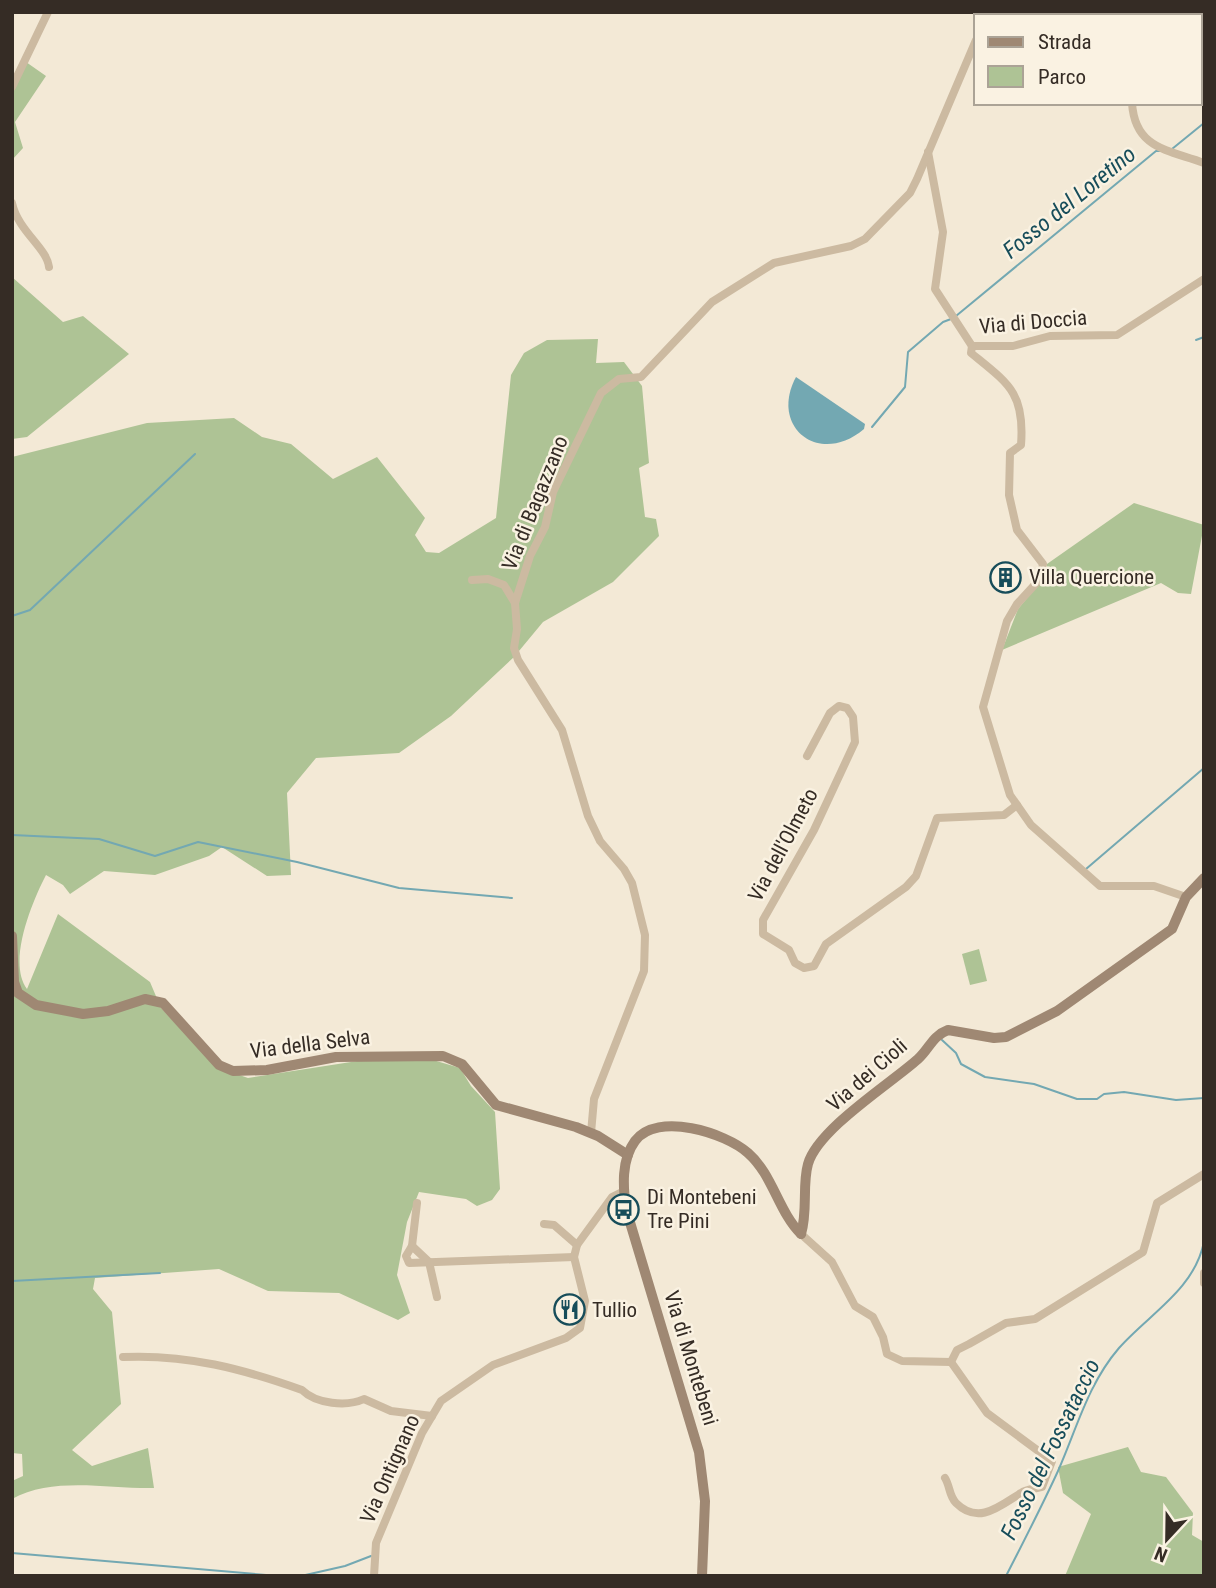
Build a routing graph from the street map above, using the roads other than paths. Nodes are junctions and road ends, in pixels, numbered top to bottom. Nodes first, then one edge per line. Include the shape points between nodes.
1 (48, 12) edge
2 (974, 45) edge
3 (12, 88) edge
4 (1132, 105) edge
5 (928, 152) junction
6 (1204, 163) edge
7 (12, 203) edge
8 (49, 267) dead end
9 (1204, 279) edge
10 (972, 346) junction
11 (472, 580) dead end
12 (515, 603) junction
13 (807, 756) dead end
14 (1017, 805) junction
15 (1204, 878) edge
16 (1186, 897) junction
17 (12, 936) edge
18 (591, 1133) junction
19 (628, 1155) junction
20 (1204, 1174) edge
21 (624, 1191) junction
22 (417, 1203) dead end
23 (544, 1224) dead end
24 (801, 1234) junction
25 (577, 1245) junction
26 (412, 1246) junction
27 (574, 1257) junction
28 (429, 1262) junction
29 (1204, 1273) edge
30 (1204, 1283) edge
31 (437, 1297) dead end
32 (123, 1357) dead end
33 (951, 1362) junction
34 (432, 1416) junction
35 (945, 1478) dead end
36 (374, 1576) edge
37 (702, 1576) edge

1 - 3 street
2 - 5 street, Via di Bagazzano
4 - 6 street via 1136,125 1161,151
5 - 10 street, Via di Doccia via 943,232 935,289
5 - 12 street, Via di Bagazzano via 910,193 865,239 769,265 712,302 641,377 619,379 601,393 553,492 545,527
7 - 8 street via 18,222 46,255
9 - 10 street, Via di Doccia via 1117,335 1050,336 1013,346
10 - 14 street via 971,353 1000,376 1023,413 1020,449 1010,453 1009,495 1017,530 1043,564 1040,579 1007,621 983,707 1007,789
11 - 12 street via 504,585
12 - 18 street, Via di Bagazzano via 518,660 562,730 588,816 600,841 632,883 645,935 644,971 594,1098
13 - 14 street, Via dell'Olmeto via 830,713 839,706 847,708 853,717 855,742 814,830 763,919 763,934 789,950 794,964 804,968 814,966 826,944 916,876 937,818 1004,815
14 - 16 street via 1031,825 1100,886 1154,886
15 - 16 street, Via dei Cioli
16 - 24 street, Via dei Cioli via 1177,922 1162,937 1037,1023 1006,1037 948,1030 931,1040 921,1056 819,1144 808,1164
17 - 18 street, Via della Selva via 14,982 18,993 36,1005 83,1014 145,999 163,1003 219,1065 240,1071 335,1057 443,1056 462,1064 496,1105
18 - 19 street, Via della Selva
19 - 21 street, Via di Montebeni
19 - 24 street via 640,1135 664,1128 701,1129 727,1137 750,1154
20 - 33 street via 1157,1203 1143,1252 1035,1319 1006,1323 957,1350
21 - 25 street, Via Ontignano via 612,1197
21 - 37 street, Via di Montebeni via 634,1239 699,1452 705,1501
22 - 26 street
23 - 25 street via 554,1225
24 - 33 street via 832,1262 855,1306 873,1317 887,1354 902,1360
25 - 27 street, Via Ontignano
26 - 28 street
26 - 28 street via 406,1256 409,1263
27 - 28 street
27 - 34 street, Via Ontignano via 585,1301 580,1328 566,1338 493,1364 441,1401
28 - 31 street
29 - 30 street
32 - 34 street via 158,1355 219,1364 302,1390 308,1396 354,1404 364,1399 391,1411
33 - 35 street via 987,1413 1052,1461 1042,1487 1024,1491 991,1511 965,1510 955,1502
34 - 36 street, Via Ontignano via 376,1543

